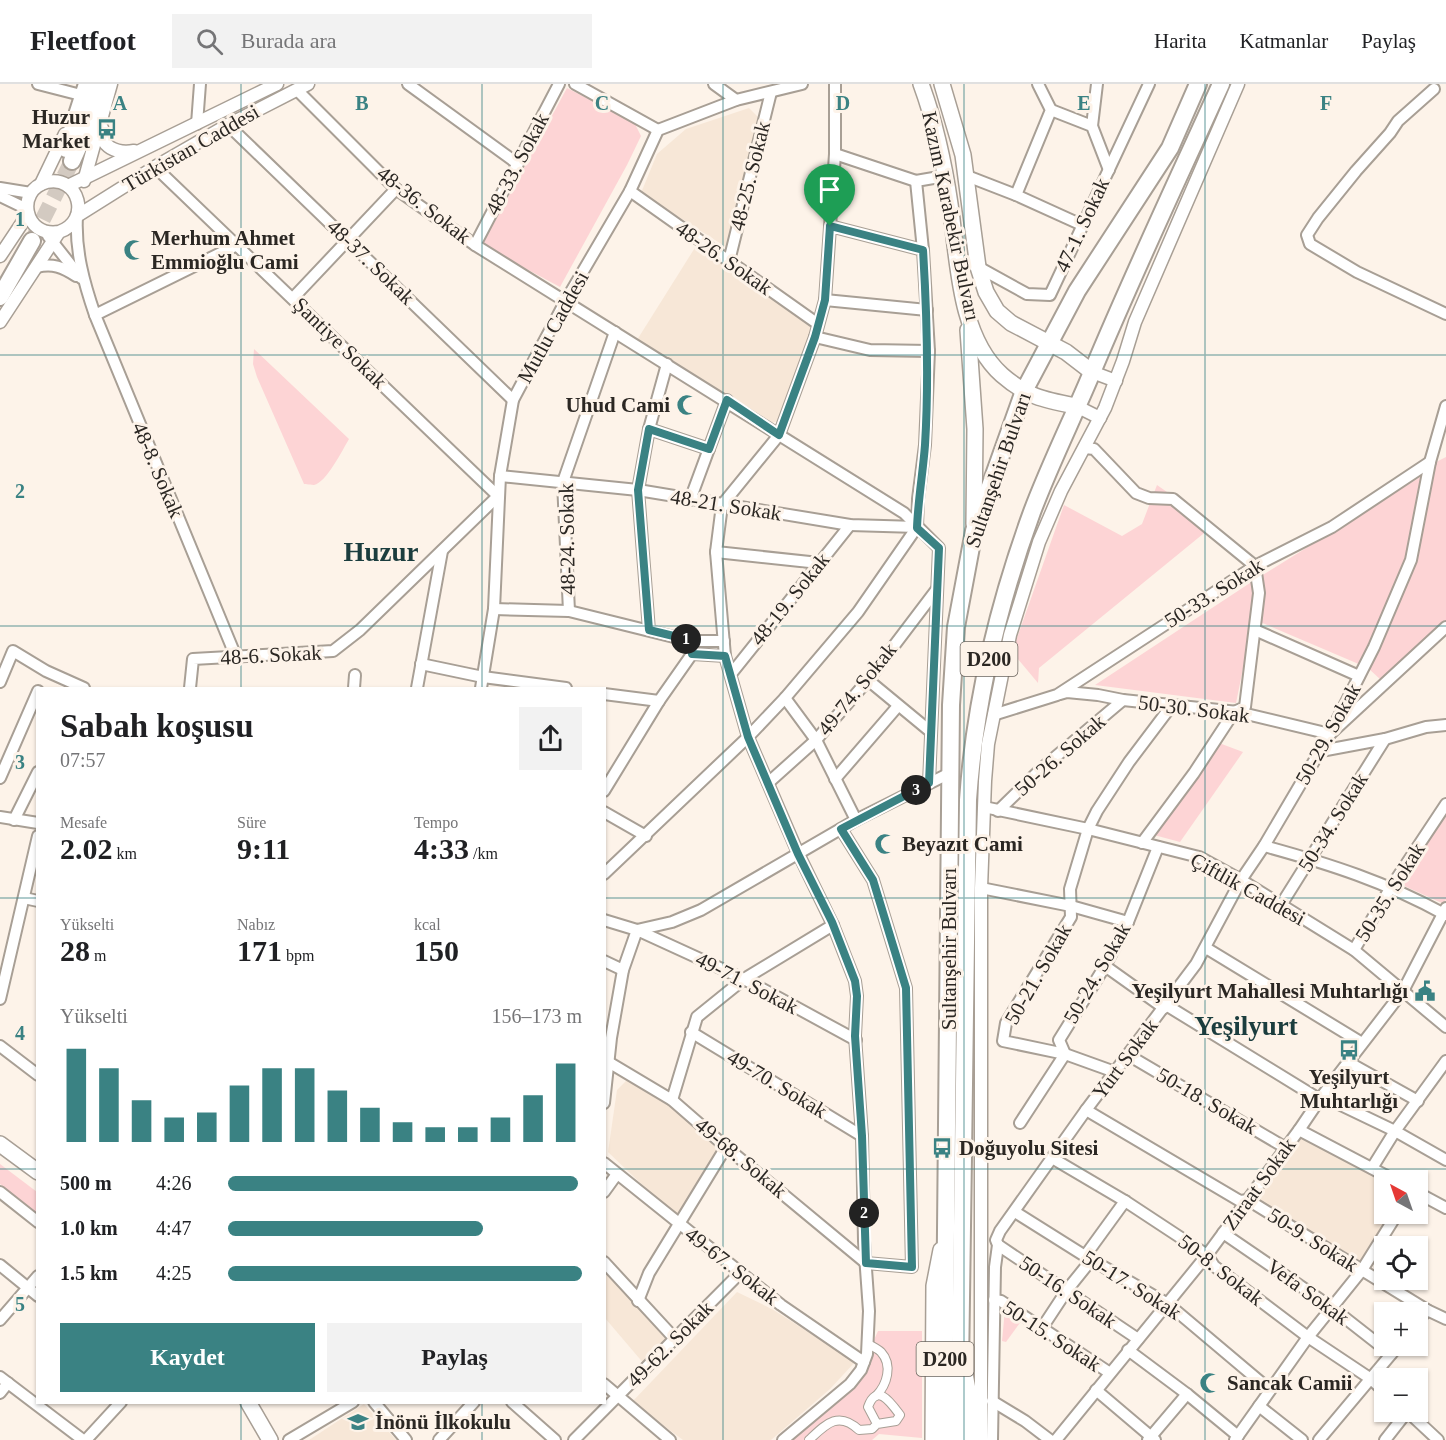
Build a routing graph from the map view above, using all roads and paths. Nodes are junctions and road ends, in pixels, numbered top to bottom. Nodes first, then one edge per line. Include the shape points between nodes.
1 (38, 84) edge
2 (98, 84) edge
3 (111, 84) edge
4 (200, 84) edge
5 (277, 84) edge
6 (408, 84) edge
7 (560, 84) edge
8 (574, 84) edge
9 (714, 84) edge
10 (802, 84) edge
11 (835, 84) edge
12 (921, 84) edge
13 (942, 84) edge
14 (1038, 84) edge
15 (1098, 84) edge
16 (1149, 84) edge
17 (1198, 84) edge
18 (1221, 84) edge
19 (1238, 84) edge
20 (82, 87) edge
21 (303, 87) edge
22 (1434, 88) dead end
23 (771, 92) junction
24 (736, 100) junction
25 (105, 109) junction
26 (1051, 110) junction
27 (197, 124) junction
28 (228, 125) junction
29 (1092, 126) junction
30 (658, 130) junction
31 (144, 150) junction
32 (835, 154) junction
33 (518, 164) junction
34 (155, 167) junction
35 (1108, 170) junction
36 (945, 176) junction
37 (967, 176) junction
38 (86, 178) junction
39 (916, 181) junction
40 (41, 184) junction
41 (0, 188) edge
42 (396, 189) junction
43 (71, 190) junction
44 (630, 191) junction
45 (31, 193) junction
46 (1016, 195) junction
47 (0, 196) edge
48 (28, 212) junction
49 (77, 216) junction
50 (1082, 225) junction
51 (830, 226) junction
52 (33, 236) junction
53 (56, 237) junction
54 (349, 241) junction
55 (237, 245) junction
56 (475, 245) junction
57 (923, 250) junction
58 (0, 256) edge
59 (729, 261) junction
60 (37, 267) junction
61 (978, 267) junction
62 (0, 276) edge
63 (83, 281) junction
64 (0, 297) edge
65 (293, 298) junction
66 (825, 300) junction
67 (565, 302) junction
68 (966, 309) junction
69 (927, 310) junction
70 (1446, 314) edge
71 (95, 315) junction
72 (0, 322) edge
73 (818, 324) junction
74 (615, 332) junction
75 (815, 337) junction
76 (1048, 343) junction
77 (928, 351) junction
78 (667, 364) junction
79 (1092, 372) junction
80 (1116, 381) junction
81 (1024, 391) junction
82 (513, 400) junction
83 (727, 400) junction
84 (1076, 406) junction
85 (1446, 406) edge
86 (1100, 418) junction
87 (649, 429) junction
88 (779, 435) junction
89 (1085, 448) junction
90 (709, 449) junction
91 (1430, 462) junction
92 (500, 476) junction
93 (562, 482) junction
94 (638, 490) junction
95 (498, 496) junction
96 (690, 500) junction
97 (722, 504) junction
98 (850, 525) junction
99 (917, 528) junction
100 (974, 531) junction
101 (442, 551) junction
102 (716, 552) junction
103 (819, 563) junction
104 (1255, 566) junction
105 (937, 588) junction
106 (494, 609) junction
107 (569, 611) junction
108 (1446, 627) edge
109 (649, 630) junction
110 (1255, 630) junction
111 (690, 640) junction
112 (724, 641) junction
113 (692, 654) junction
114 (725, 656) junction
115 (236, 657) junction
116 (421, 664) junction
117 (46, 671) junction
118 (731, 674) junction
119 (355, 675) dead end
120 (1359, 676) junction
121 (868, 680) junction
122 (0, 682) edge
123 (482, 683) edge
124 (39, 687) edge
125 (78, 687) edge
126 (190, 687) edge
127 (354, 687) edge
128 (417, 687) edge
129 (549, 687) edge
130 (36, 694) edge
131 (606, 694) edge
132 (1057, 695) junction
133 (785, 698) junction
134 (1123, 700) junction
135 (659, 701) junction
136 (1172, 705) junction
137 (898, 706) junction
138 (1234, 712) junction
139 (993, 715) junction
140 (1446, 725) edge
141 (932, 732) junction
142 (1330, 734) junction
143 (748, 737) junction
144 (1385, 739) junction
145 (816, 740) junction
146 (1321, 751) junction
147 (2, 764) edge
148 (950, 773) junction
149 (36, 776) edge
150 (0, 778) edge
151 (835, 779) junction
152 (768, 783) junction
153 (929, 783) junction
154 (606, 788) edge
155 (1446, 804) edge
156 (984, 807) junction
157 (998, 811) junction
158 (606, 813) edge
159 (0, 817) edge
160 (14, 820) junction
161 (856, 820) junction
162 (36, 824) edge
163 (841, 829) junction
164 (1088, 829) junction
165 (645, 836) junction
166 (1142, 843) junction
167 (36, 845) edge
168 (1264, 846) junction
169 (1158, 847) junction
170 (798, 854) junction
171 (1311, 858) junction
172 (606, 872) edge
173 (1241, 880) junction
174 (1391, 886) junction
175 (981, 888) junction
176 (24, 898) junction
177 (36, 901) edge
178 (1281, 905) junction
179 (1071, 906) junction
180 (1445, 912) edge
181 (606, 921) edge
182 (1128, 922) junction
183 (833, 926) junction
184 (637, 930) junction
185 (1206, 948) junction
186 (1354, 950) junction
187 (606, 963) edge
188 (1105, 966) junction
189 (623, 970) junction
190 (744, 979) junction
191 (1403, 991) junction
192 (0, 999) edge
193 (1165, 1006) junction
194 (1446, 1027) edge
195 (691, 1032) junction
196 (608, 1037) edge
197 (856, 1040) junction
198 (1362, 1044) junction
199 (0, 1046) edge
200 (1065, 1054) junction
201 (1128, 1055) junction
202 (1446, 1061) edge
203 (1348, 1062) junction
204 (610, 1063) junction
205 (1115, 1072) junction
206 (36, 1073) edge
207 (606, 1090) edge
208 (1320, 1098) junction
209 (672, 1100) junction
210 (1418, 1101) junction
211 (1086, 1110) junction
212 (1020, 1123) dead end
213 (1299, 1130) junction
214 (1395, 1131) junction
215 (862, 1136) junction
216 (0, 1144) edge
217 (726, 1147) junction
218 (1286, 1148) junction
219 (1052, 1158) junction
220 (1446, 1160) edge
221 (606, 1165) edge
222 (1372, 1168) junction
223 (1376, 1170) edge
224 (36, 1171) edge
225 (617, 1174) junction
226 (606, 1189) edge
227 (0, 1191) edge
228 (1428, 1198) edge
229 (1248, 1200) junction
230 (1125, 1201) junction
231 (1446, 1208) edge
232 (1015, 1212) junction
233 (36, 1220) edge
234 (946, 1220) junction
235 (1391, 1224) edge
236 (680, 1225) junction
237 (1223, 1233) junction
238 (998, 1245) junction
239 (1207, 1255) junction
240 (1089, 1257) junction
241 (866, 1263) junction
242 (606, 1264) edge
243 (0, 1265) edge
244 (1362, 1270) junction
245 (740, 1273) junction
246 (36, 1278) edge
247 (28, 1288) junction
248 (1067, 1290) junction
249 (36, 1294) edge
250 (994, 1300) junction
251 (638, 1301) junction
252 (1414, 1302) edge
253 (1168, 1304) junction
254 (1331, 1307) junction
255 (1428, 1310) edge
256 (1446, 1319) edge
257 (0, 1320) edge
258 (1042, 1328) junction
259 (1374, 1336) edge
260 (1308, 1337) junction
261 (1138, 1339) junction
262 (675, 1340) junction
263 (960, 1342) junction
264 (868, 1344) junction
265 (1128, 1350) junction
266 (1389, 1356) edge
267 (864, 1362) junction
268 (1110, 1373) junction
269 (1371, 1379) junction
270 (4, 1380) edge
271 (1374, 1382) edge
272 (606, 1386) edge
273 (1096, 1390) junction
274 (1270, 1390) junction
275 (0, 1394) edge
276 (1187, 1394) junction
277 (876, 1396) junction
278 (618, 1397) junction
279 (992, 1401) junction
280 (36, 1404) edge
281 (36, 1404) edge
282 (119, 1404) edge
283 (249, 1404) edge
284 (350, 1404) edge
285 (376, 1404) edge
286 (472, 1404) edge
287 (514, 1404) edge
288 (1259, 1406) junction
289 (1400, 1422) edge
290 (1419, 1422) edge
291 (877, 1424) junction
292 (549, 1438) edge
293 (1236, 1438) edge
294 (1152, 1439) edge
295 (85, 1440) edge
296 (270, 1440) edge
297 (289, 1440) edge
298 (406, 1440) edge
299 (439, 1440) edge
300 (574, 1440) edge
301 (670, 1440) edge
302 (783, 1440) edge
303 (809, 1440) edge
304 (933, 1440) edge
305 (944, 1440) edge
306 (959, 1440) edge
307 (974, 1440) edge
308 (981, 1440) edge
309 (992, 1440) edge
310 (1050, 1440) edge
311 (1056, 1440) edge
312 (1302, 1440) edge
313 (1319, 1440) edge
314 (1385, 1440) edge
315 (1438, 1440) edge

1 - 20 street
2 - 20 main road via 86,130 67,159
3 - 25 street
4 - 27 street
5 - 27 street, Türkistan Caddesi
6 - 33 street
7 - 33 street, 48-33. Sokak
8 - 30 street
9 - 24 street
10 - 23 street
11 - 32 street
12 - 36 main road, Kazım Karabekir Bulvarı
13 - 37 main road, Kazım Karabekir Bulvarı
14 - 26 street
15 - 29 street
16 - 35 street, 47-1. Sokak
17 - 76 main road, Sultanşehir Bulvarı / D200 via 1170,148
18 - 79 main road, Sultanşehir Bulvarı / D200
19 - 80 street, Sultanşehir Bulvarı via 1135,322
20 - 40 street
21 - 28 street, Türkistan Caddesi
21 - 42 street, 48-36. Sokak
22 - 70 street via 1398,121 1307,235 1311,244 1357,273
23 - 24 street
23 - 59 street, 48-25. Sokak
24 - 30 street
25 - 31 street via 101,135 110,149 121,153
25 - 38 street
26 - 29 street
26 - 46 street
27 - 31 street, Türkistan Caddesi
28 - 34 street, Türkistan Caddesi
28 - 54 street, 48-37. Sokak
29 - 35 street
30 - 44 street, Mutlu Caddesi
31 - 38 street, Türkistan Caddesi
32 - 39 street
32 - 51 street
33 - 56 street, 48-33. Sokak
34 - 49 street, Türkistan Caddesi
34 - 55 street, Şantiye Sokak
35 - 50 street, 47-1. Sokak
36 - 39 street
36 - 68 main road, Kazım Karabekir Bulvarı
37 - 46 street
37 - 61 main road, Kazım Karabekir Bulvarı
38 - 43 street, Türkistan Caddesi
39 - 57 street
40 - 43 street via 56,182
40 - 45 street
41 - 45 street
42 - 54 street
42 - 56 street, 48-36. Sokak
43 - 49 street via 79,206
44 - 59 street, 48-26. Sokak
44 - 67 street, Mutlu Caddesi
45 - 48 street
46 - 50 street
47 - 48 street
48 - 52 street
48 - 58 street
49 - 53 street
49 - 63 street
50 - 61 street, 47-1. Sokak via 1050,295 1028,294
51 - 57 street
51 - 66 street
52 - 53 street
52 - 62 main road
52 - 64 main road
53 - 60 street
53 - 63 street
54 - 65 street
54 - 82 street, 48-37. Sokak
55 - 65 street, Şantiye Sokak
55 - 71 street
56 - 67 street, 48-36. Sokak
57 - 69 street
59 - 73 street, 48-26. Sokak
60 - 63 street via 65,269
60 - 72 street
61 - 76 main road, Kazım Karabekir Bulvarı via 982,284 997,311 1018,328
63 - 71 street, 48-8. Sokak
65 - 95 street, Şantiye Sokak
66 - 69 street
66 - 73 street
67 - 74 street, 48-36. Sokak
67 - 82 street, Mutlu Caddesi
68 - 81 main road, Kazım Karabekir Bulvarı via 990,362
68 - 100 main road via 975,429
69 - 77 street
71 - 115 street, 48-8. Sokak
73 - 75 street
74 - 78 street, 48-36. Sokak
74 - 93 street, 48-24. Sokak
75 - 77 street via 870,350
75 - 88 street
76 - 79 main road, Kazım Karabekir Bulvarı
76 - 81 main road, Sultanşehir Bulvarı / D200
77 - 99 street
78 - 83 street, 48-36. Sokak
78 - 87 street
79 - 80 street
79 - 84 main road, Sultanşehir Bulvarı / D200
80 - 86 street, Sultanşehir Bulvarı
81 - 84 main road, Kazım Karabekir Bulvarı via 1046,401
81 - 100 main road, Sultanşehir Bulvarı / D200
82 - 92 street, Mutlu Caddesi
83 - 88 street, 48-36. Sokak
83 - 90 street
84 - 86 street, Kazım Karabekir Bulvarı
84 - 263 main road, Sultanşehir Bulvarı / D200 via 1032,512 1003,600 982,687 972,754 966,896
85 - 91 street, 50-29. Sokak
86 - 89 street, Sultanşehir Bulvarı
87 - 90 street
87 - 94 street
88 - 97 street
88 - 99 street, 48-36. Sokak via 904,513
89 - 104 street via 1094,449 1136,493 1173,499
89 - 139 street, Sultanşehir Bulvarı via 1039,542 1010,635
90 - 96 street
91 - 104 street, 50-33. Sokak via 1332,527
91 - 120 street, 50-29. Sokak via 1411,560
92 - 93 street, 48-21. Sokak
92 - 95 street, Mutlu Caddesi
93 - 94 street, 48-21. Sokak
93 - 107 street, 48-24. Sokak
94 - 96 street, 48-21. Sokak
94 - 109 street
95 - 101 street, 48-6. Sokak
95 - 106 street, Mutlu Caddesi
96 - 97 street, 48-21. Sokak
97 - 98 street, 48-21. Sokak
97 - 102 street
98 - 99 street, 48-21. Sokak
98 - 103 street, 48-19. Sokak
99 - 105 street, 48-36. Sokak via 939,548
99 - 133 street via 858,612
100 - 148 main road, Sultanşehir Bulvarı / D200 via 955,635
101 - 115 street, 48-6. Sokak via 333,651
101 - 116 street
102 - 103 street
102 - 112 street
103 - 118 street, 48-19. Sokak
104 - 110 street via 1259,593
104 - 132 street, 50-33. Sokak
105 - 121 street, 49-74. Sokak
105 - 141 street
106 - 107 street
106 - 123 street, Mutlu Caddesi
107 - 109 street
108 - 142 street
109 - 111 street
110 - 120 street
110 - 138 street via 1245,707
111 - 112 street
111 - 113 street
112 - 114 street
113 - 114 street
113 - 135 street
114 - 118 street
115 - 126 street, 48-6. Sokak via 192,659
116 - 123 street
116 - 128 street
117 - 122 street via 13,651
117 - 124 street
117 - 125 street
118 - 143 street
119 - 127 street
120 - 142 street, 50-29. Sokak
121 - 137 street
121 - 145 street, 49-74. Sokak
123 - 129 street
130 - 147 street
131 - 135 street
132 - 134 street, 50-30. Sokak via 1067,692
132 - 139 street, 50-33. Sokak
133 - 143 street
133 - 145 street
134 - 136 street, 50-30. Sokak
134 - 157 street, 50-26. Sokak
135 - 154 street
136 - 138 street, 50-30. Sokak
136 - 164 street, 50-21. Sokak via 1107,795
137 - 141 street
137 - 151 street
138 - 142 street, 50-30. Sokak
138 - 166 street
139 - 156 street, Sultanşehir Bulvarı
140 - 144 street
141 - 153 street
142 - 146 street, 50-29. Sokak
143 - 152 street
143 - 165 street
144 - 146 street
144 - 171 street, 50-34. Sokak
145 - 151 street
145 - 152 street, 49-74. Sokak
146 - 168 street, 50-29. Sokak
147 - 150 street
148 - 153 street
148 - 234 main road, Sultanşehir Bulvarı / D200
149 - 160 street
151 - 161 street
152 - 170 street
153 - 161 street
155 - 174 street, 50-35. Sokak
156 - 157 street, Çiftlik Caddesi
156 - 175 street, Sultanşehir Bulvarı
157 - 164 street, Çiftlik Caddesi
158 - 165 street
159 - 160 street
160 - 162 street
161 - 163 street
163 - 170 street
163 - 241 street via 873,880 906,988 912,1267
164 - 166 street, Çiftlik Caddesi
164 - 179 street, 50-21. Sokak via 1070,889
165 - 172 street
166 - 169 street, Çiftlik Caddesi
167 - 176 street
168 - 171 street
168 - 173 street, 50-29. Sokak
169 - 173 street, Çiftlik Caddesi via 1199,857
169 - 182 street, 50-24. Sokak
170 - 183 street
170 - 184 street via 701,910
171 - 174 street
171 - 178 street, 50-34. Sokak
173 - 178 street, Çiftlik Caddesi
173 - 185 street, Yurt Sokak
174 - 180 street
174 - 186 street, 50-35. Sokak
175 - 179 street
175 - 308 street, Sultanşehir Bulvarı
176 - 177 street
176 - 192 street
178 - 186 street, Çiftlik Caddesi
179 - 182 street
179 - 200 street, 50-21. Sokak via 1071,917 1006,1023 1003,1041
180 - 191 street, Ziraat Sokak
181 - 184 street, 49-71. Sokak
182 - 188 street, 50-24. Sokak
183 - 190 street
183 - 197 street via 855,981
184 - 189 street
184 - 190 street, 49-71. Sokak
185 - 193 street, Yurt Sokak
185 - 198 street
186 - 191 street, Çiftlik Caddesi
187 - 189 street
188 - 193 street
188 - 200 street, 50-24. Sokak via 1059,1040
189 - 196 street
190 - 195 street via 697,1017
190 - 197 street, 49-71. Sokak
191 - 194 street, Çiftlik Caddesi
191 - 198 street, Ziraat Sokak
193 - 201 street, Yurt Sokak
193 - 208 street
195 - 209 street
195 - 215 street, 49-70. Sokak
196 - 204 street
197 - 215 street
198 - 203 street, Ziraat Sokak
199 - 206 street
200 - 205 street
200 - 212 street, 50-24. Sokak
201 - 205 street, Yurt Sokak
201 - 218 street, 50-18. Sokak
202 - 210 street
203 - 208 street, Ziraat Sokak
203 - 210 street
204 - 207 street
204 - 209 street, 49-68. Sokak
205 - 211 street, Yurt Sokak
208 - 213 street, Ziraat Sokak
208 - 214 street
209 - 217 street, 49-68. Sokak
210 - 214 street
211 - 219 street, Yurt Sokak
211 - 229 street, 50-9. Sokak via 1240,1201
213 - 218 street, Ziraat Sokak
213 - 222 street
214 - 220 street
214 - 222 street
215 - 241 street
216 - 224 main road
217 - 236 street
217 - 241 street, 49-68. Sokak
218 - 229 street, Ziraat Sokak
219 - 230 street, 50-8. Sokak
219 - 232 street, Yurt Sokak
221 - 225 street, 49-67. Sokak
222 - 223 street
225 - 226 street
225 - 236 street, 49-67. Sokak
227 - 233 street
228 - 231 street
229 - 237 street, Ziraat Sokak
229 - 244 street, 50-9. Sokak
230 - 239 street, 50-8. Sokak
230 - 240 street
232 - 238 street, Yurt Sokak via 999,1231
232 - 240 street, 50-17. Sokak
234 - 304 main road via 934,1286
234 - 305 main road, Sultanşehir Bulvarı / D200
235 - 244 street
236 - 245 street, 49-67. Sokak
236 - 251 street via 650,1273
237 - 239 street, Ziraat Sokak
237 - 254 street, Vefa Sokak
238 - 248 street, 50-16. Sokak
238 - 250 street
239 - 253 street, Ziraat Sokak
239 - 260 street, 50-8. Sokak via 1214,1266
240 - 248 street
240 - 253 street, 50-17. Sokak
241 - 264 street
242 - 251 street
243 - 247 street
244 - 252 street, 50-9. Sokak
244 - 254 street
245 - 262 street, 49-62. Sokak
245 - 267 street, 49-67. Sokak
246 - 247 street
247 - 249 street
247 - 257 street
248 - 258 street
248 - 261 street, 50-16. Sokak
250 - 258 street, 50-15. Sokak
250 - 279 street
251 - 262 street
253 - 261 street, Ziraat Sokak
253 - 274 street, 50-17. Sokak
254 - 259 street, Vefa Sokak
254 - 260 street
255 - 256 street, 50-9. Sokak
258 - 268 street, 50-15. Sokak
260 - 269 street, 50-8. Sokak
260 - 274 street
261 - 265 street, Ziraat Sokak
262 - 278 street, 49-62. Sokak
263 - 306 main road, Sultanşehir Bulvarı / D200
263 - 307 main road, Sultanşehir Bulvarı
264 - 267 street
264 - 277 street via 881,1352 888,1372
265 - 268 street, Ziraat Sokak
265 - 276 street, 50-16. Sokak
266 - 269 street
267 - 302 street via 850,1384
268 - 273 street, Ziraat Sokak
269 - 271 street, 50-8. Sokak
269 - 313 street
270 - 275 street
270 - 280 street
272 - 278 street
273 - 294 street, 50-15. Sokak
273 - 311 street, Ziraat Sokak
274 - 288 street
276 - 293 street, 50-16. Sokak
276 - 294 street
277 - 291 street via 868,1407
277 - 291 street via 889,1399 900,1415 896,1421
278 - 300 street, 49-62. Sokak
278 - 301 street
279 - 309 street
279 - 310 street
281 - 295 street
282 - 295 street
283 - 296 main road
284 - 297 street
285 - 298 street
286 - 299 street
287 - 292 street
288 - 293 street
288 - 312 street
289 - 314 street
290 - 315 street
291 - 303 street via 872,1429 859,1430 835,1420

